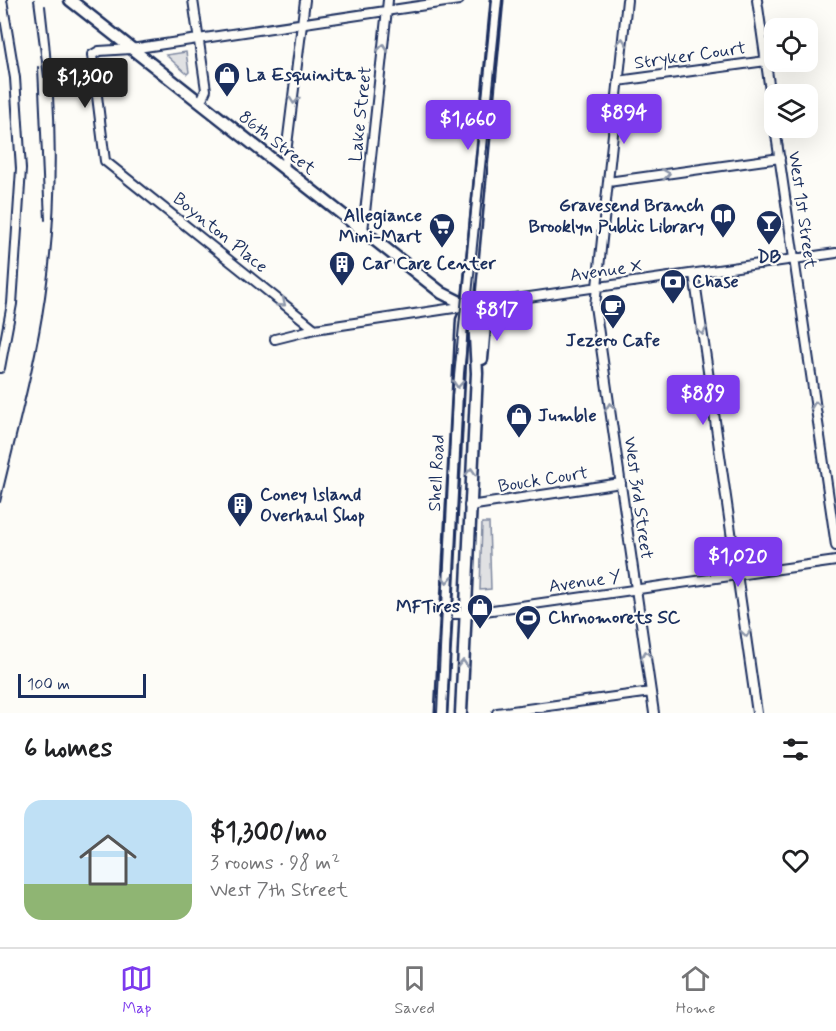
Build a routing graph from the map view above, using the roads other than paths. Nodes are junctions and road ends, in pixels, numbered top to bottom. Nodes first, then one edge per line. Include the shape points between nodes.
1 (72, 0) edge
2 (193, 0) edge
3 (305, 0) edge
4 (388, 0) edge
5 (459, 0) edge
6 (497, 0) edge
7 (627, 0) edge
8 (757, 0) edge
9 (1, 2) edge
10 (387, 11) junction
11 (302, 23) junction
12 (198, 39) junction
13 (764, 47) edge
14 (131, 49) junction
15 (764, 61) edge
16 (618, 81) junction
17 (200, 103) junction
18 (777, 138) edge
19 (780, 158) junction
20 (284, 169) junction
21 (608, 182) junction
22 (363, 231) junction
23 (836, 253) edge
24 (794, 259) junction
25 (694, 274) junction
26 (596, 288) junction
27 (487, 303) junction
28 (468, 306) junction
29 (315, 329) junction
30 (275, 339) dead end
31 (0, 368) edge
32 (477, 373) junction
33 (621, 483) junction
34 (469, 506) junction
35 (836, 546) edge
36 (836, 561) edge
37 (738, 575) junction
38 (636, 589) junction
39 (445, 614) junction
40 (464, 614) junction
41 (651, 692) junction
42 (441, 713) edge
43 (461, 713) edge
44 (497, 713) edge
45 (654, 713) edge
46 (757, 713) edge

1 - 14 main road, 86th Street
2 - 12 street
3 - 11 street
4 - 10 street, Lake Street
5 - 10 street
6 - 28 main road
16 -> 7 street, West 3rd Street
8 - 13 street
9 - 31 street via 15,78 21,169 12,304
10 - 11 street
22 -> 10 street, Lake Street
11 - 12 street
11 -> 20 street
12 - 14 street
12 - 17 street via 206,90
14 - 17 main road, 86th Street
14 -> 29 street, Boynton Place via 99,51 92,56 105,161
15 - 16 street, Stryker Court
16 - 21 street, West 3rd Street
17 - 20 main road, 86th Street
18 - 19 street, West 1st Street
21 -> 19 street
19 - 24 street, West 1st Street
20 - 22 main road, 86th Street
21 - 26 street, West 3rd Street
22 - 28 main road, 86th Street via 442,293
23 - 24 street, Avenue X
24 - 25 street, Avenue X
35 -> 24 street, West 1st Street
25 - 26 street, Avenue X
25 -> 37 street
26 - 27 street, Avenue X
33 -> 26 street, West 3rd Street via 595,306
27 - 28 street, Avenue X
27 - 32 main road, Shell Road via 482,360
28 - 29 street, Avenue X
28 - 32 main road, Shell Road via 474,317
28 -> 39 main road, Shell Road via 462,320
29 - 30 street, Avenue X
34 -> 32 main road, Shell Road
33 - 34 street, Bouck Court
33 - 38 street, West 3rd Street
34 - 40 main road, Shell Road
36 - 37 street, Avenue Y
37 - 38 street, Avenue Y
37 -> 46 street
38 - 40 street, Avenue Y
41 -> 38 street, West 3rd Street
39 - 40 street, Avenue Y
39 - 42 main road, Shell Road
43 -> 40 main road, Shell Road
41 - 44 street
41 - 45 street, West 3rd Street

